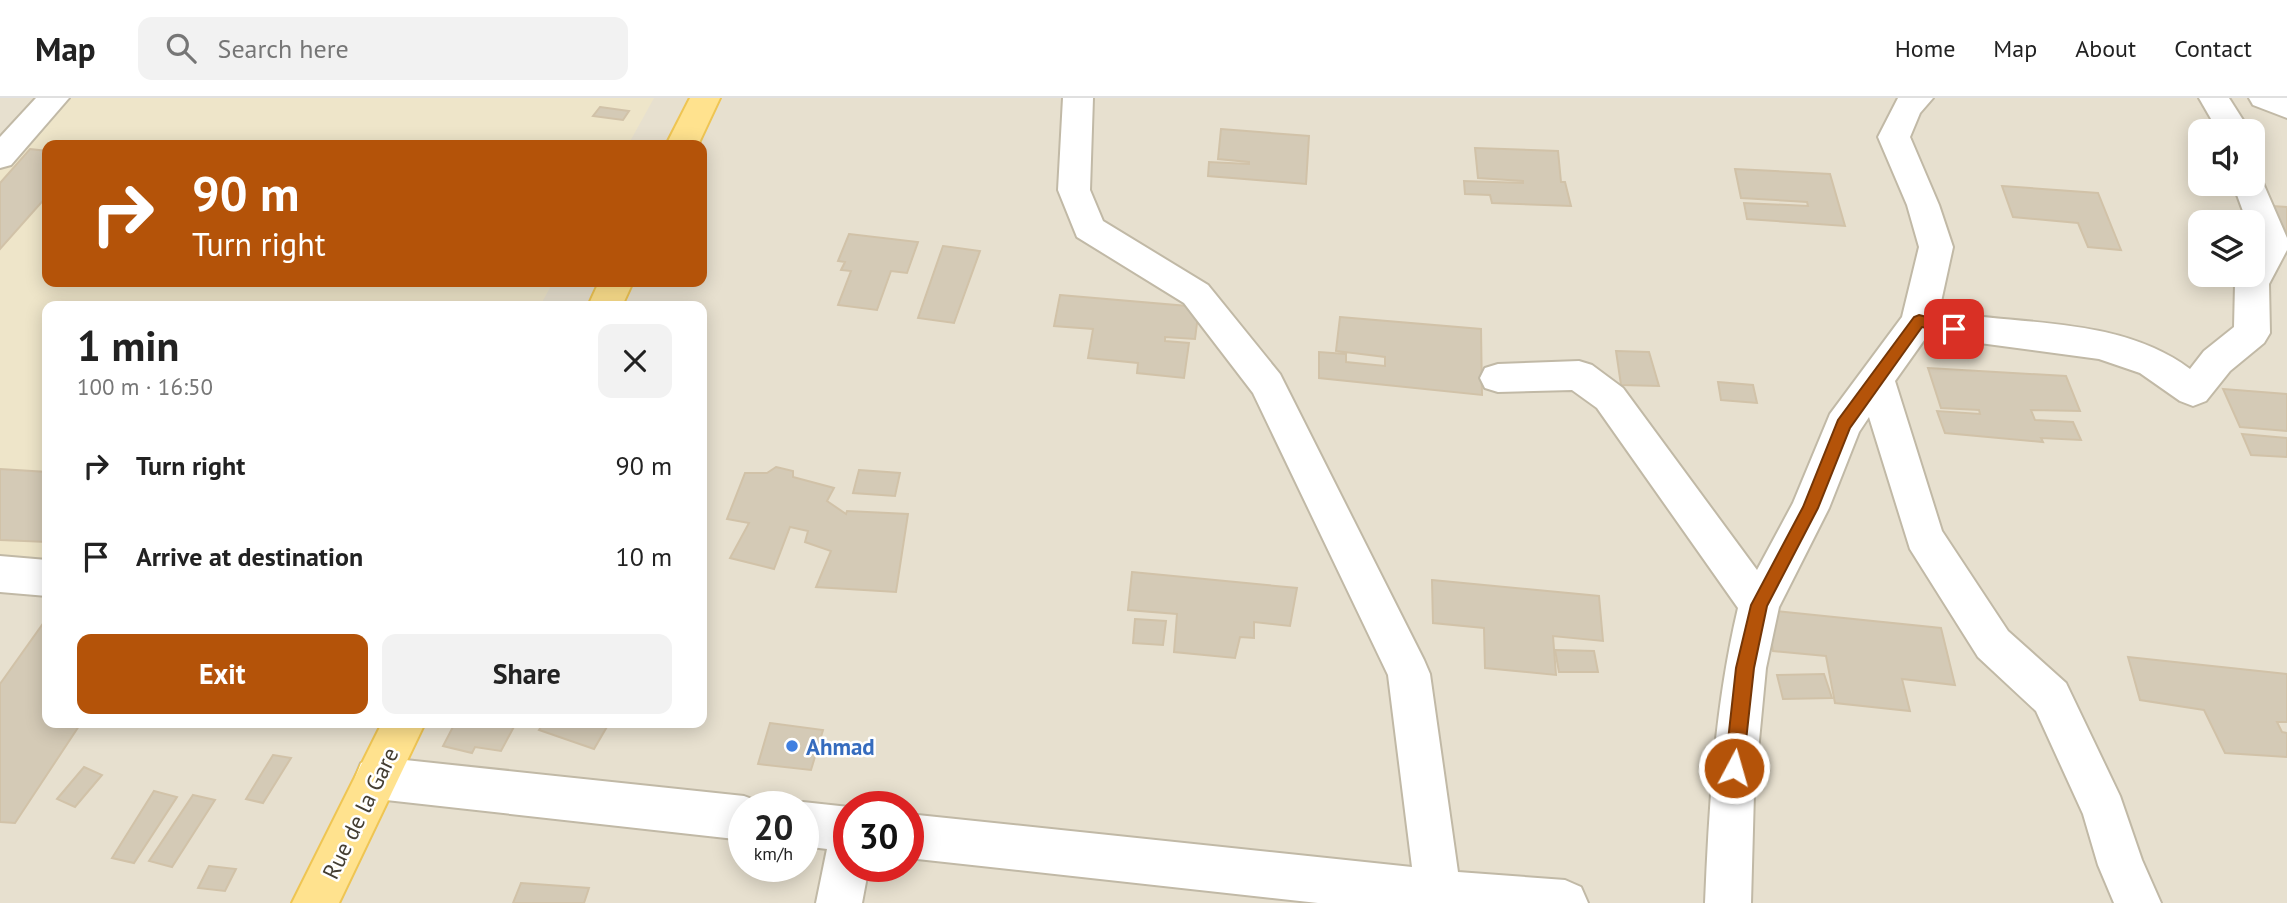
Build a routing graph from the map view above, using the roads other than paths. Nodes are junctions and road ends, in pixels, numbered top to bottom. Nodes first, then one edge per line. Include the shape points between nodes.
1 (54, 98) edge
2 (705, 98) edge
3 (1078, 98) edge
4 (1918, 98) edge
5 (2214, 98) edge
6 (2227, 119) edge
7 (684, 140) edge
8 (0, 157) edge
9 (2255, 196) edge
10 (2280, 245) edge
11 (1919, 321) junction
12 (1498, 378) dead end
13 (1877, 381) junction
14 (0, 574) edge
15 (42, 578) edge
16 (1759, 605) junction
17 (402, 728) edge
18 (377, 778) junction
19 (728, 816) edge
20 (924, 838) edge
21 (843, 882) edge
22 (1315, 891) edge
23 (1438, 893) junction
24 (315, 903) edge
25 (839, 903) edge
26 (1565, 903) edge
27 (1728, 903) edge
28 (2138, 903) edge

1 - 8 street
2 - 7 main road
3 - 23 street via 1074,190 1089,228 1196,293 1267,384 1409,674
4 - 11 street via 1907,107 1894,137 1937,247
5 - 6 street
9 - 10 street
10 - 11 street via 2252,284 2252,333 2217,361 2193,391 2154,363 2117,351
11 - 13 street
12 - 16 street via 1579,375 1610,398
13 - 16 street via 1843,425 1810,508
13 - 28 street via 1924,537 1993,644 2051,697 2104,811
14 - 15 street
16 - 27 street via 1745,668 1732,793
17 - 18 main road, Rue de la Gare
18 - 19 street
18 - 24 main road, Rue de la Gare
20 - 22 street
21 - 25 street
22 - 23 street
23 - 26 street

